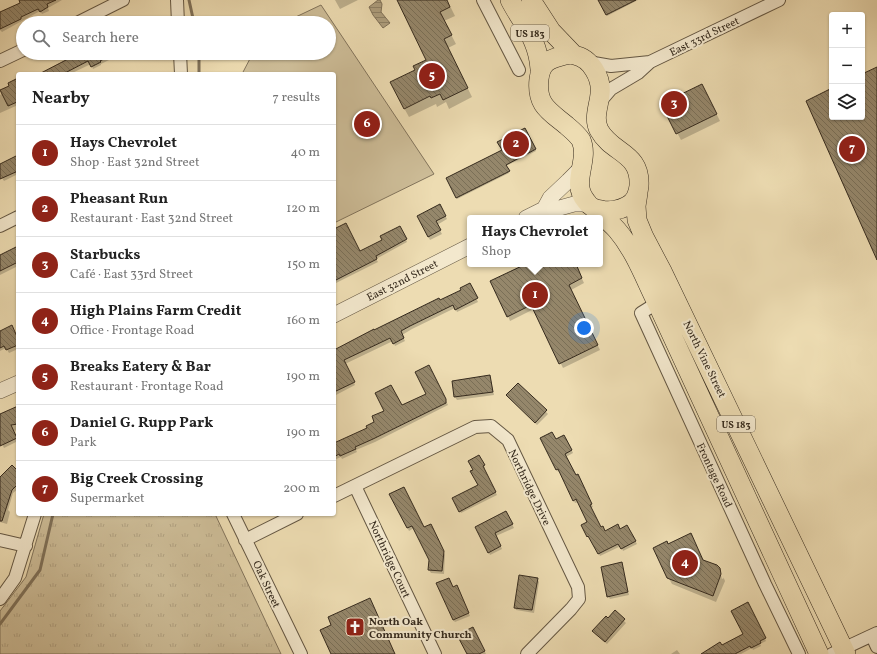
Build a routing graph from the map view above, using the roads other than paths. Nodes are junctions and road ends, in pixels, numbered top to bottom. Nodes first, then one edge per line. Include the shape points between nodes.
1 (123, 0) edge
2 (176, 0) edge
3 (483, 0) edge
4 (510, 0) edge
5 (531, 0) edge
6 (779, 0) edge
7 (90, 16) edge
8 (177, 16) edge
9 (16, 53) edge
10 (581, 58) junction
11 (180, 60) edge
12 (0, 61) edge
13 (650, 62) junction
14 (540, 69) junction
15 (519, 70) dead end
16 (181, 72) edge
17 (599, 103) junction
18 (581, 168) junction
19 (638, 193) junction
20 (591, 206) junction
21 (544, 209) junction
22 (532, 215) edge
23 (601, 215) edge
24 (603, 217) edge
25 (16, 218) edge
26 (0, 226) edge
27 (467, 248) edge
28 (657, 303) junction
29 (336, 314) edge
30 (16, 384) edge
31 (0, 391) edge
32 (355, 486) junction
33 (336, 495) edge
34 (34, 516) edge
35 (234, 516) edge
36 (293, 516) edge
37 (0, 540) edge
38 (245, 540) junction
39 (26, 546) junction
40 (0, 599) edge
41 (874, 634) edge
42 (877, 647) edge
43 (840, 652) edge
44 (301, 654) edge
45 (435, 654) edge
46 (527, 654) edge
47 (799, 654) edge
48 (819, 654) edge

1 - 7 street
2 - 8 street
3 - 15 street
4 - 14 main road, US 183 via 534,40
5 - 10 main road, US 183 via 551,31
6 - 13 street, East 33rd Street
9 - 12 street
10 - 13 street, East 33rd Street via 611,66
10 - 14 main road via 565,55 547,62
10 - 17 main road, North Vine Street via 596,72 599,80
11 - 16 street
13 - 17 street, East 33rd Street via 638,73 611,89
14 - 18 main road, North Vine Street via 538,94 541,102 578,136 584,150
17 - 19 main road, North Vine Street via 596,117 600,131 634,163 638,175
18 - 20 main road, North Vine Street via 579,188 581,195
18 - 21 street via 550,198
19 - 20 main road via 634,201 622,209 604,211
19 - 43 main road, North Vine Street / US 183 via 636,213 644,237 664,273
20 - 21 street via 574,204
20 - 23 main road, North Vine Street / US 183
21 - 22 street
24 - 28 main road, North Vine Street / US 183 via 623,237
25 - 26 street
27 - 29 street, East 32nd Street
28 - 47 street, Frontage Road via 641,313
28 - 48 main road, North Vine Street / US 183
30 - 31 street
32 - 33 street, Northridge Drive
32 - 45 street, Northridge Court
32 - 46 street, Northridge Drive via 475,427 492,426 508,440 578,587 579,599
34 - 39 street
35 - 38 street, Oak Street
36 - 38 street
37 - 39 street
38 - 44 street, Oak Street
39 - 40 street via 15,578
41 - 42 street
41 - 43 street

